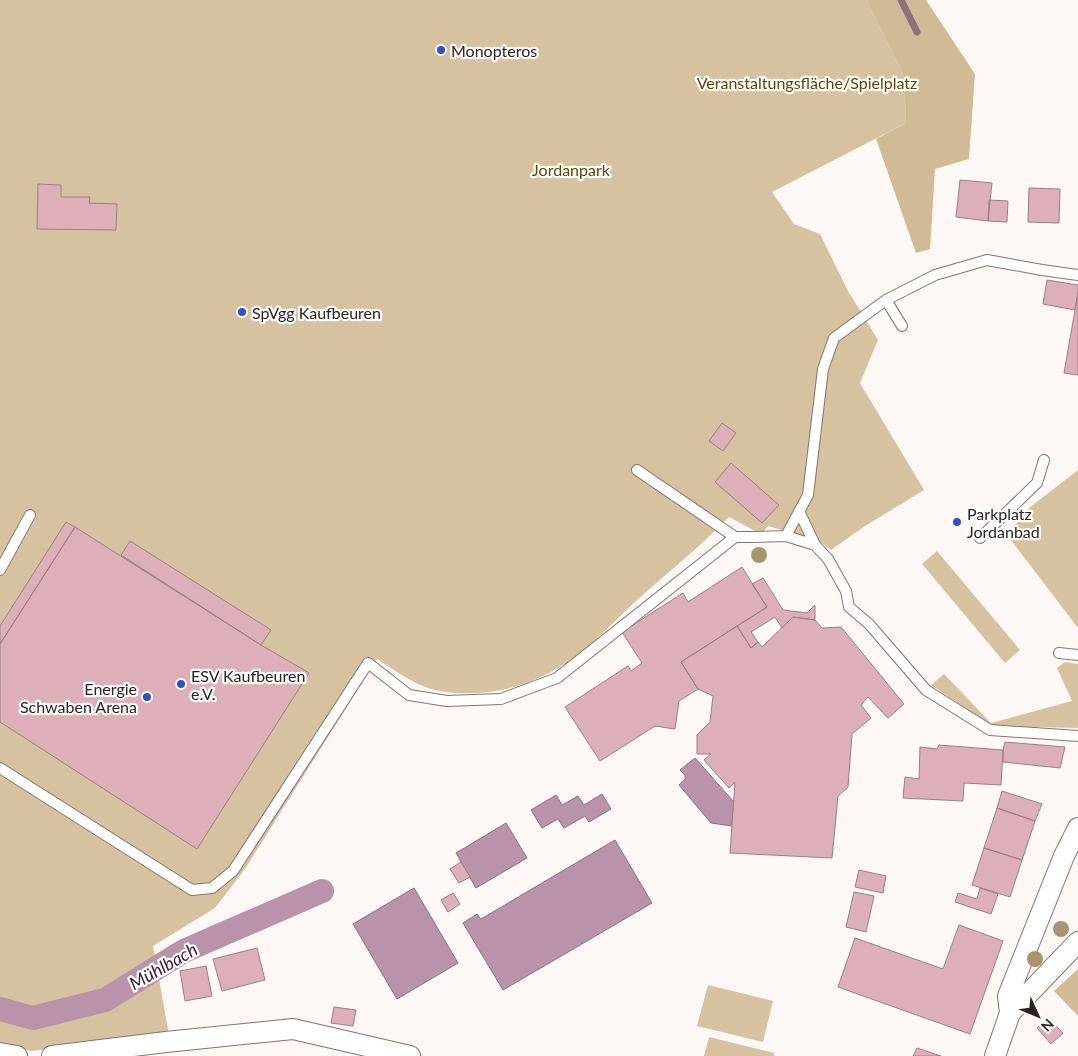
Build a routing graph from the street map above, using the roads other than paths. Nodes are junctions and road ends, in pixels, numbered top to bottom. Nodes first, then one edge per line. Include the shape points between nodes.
1 (1078, 275) edge
2 (886, 300) junction
3 (902, 326) dead end
4 (1044, 460) dead end
5 (636, 470) dead end
6 (799, 511) junction
7 (30, 515) dead end
8 (786, 536) junction
9 (735, 537) junction
10 (980, 538) dead end
11 (816, 545) junction
12 (0, 570) edge
13 (1059, 653) dead end
14 (1078, 655) edge
15 (1078, 736) edge
16 (0, 768) edge
17 (1078, 828) edge
18 (1078, 942) edge
19 (1010, 1013) junction
20 (0, 1053) edge
21 (17, 1056) edge
22 (52, 1056) edge
23 (410, 1056) edge
24 (995, 1056) edge

1 - 2 lane via 987,260 935,274
2 - 3 lane
2 - 6 lane via 834,338 823,369 808,495
4 - 10 lane via 1037,483
5 - 9 lane
6 - 8 lane
6 - 11 lane
7 - 12 lane
8 - 9 lane
8 - 11 lane
9 - 16 lane via 557,678 501,699 447,702 409,695 368,663 233,871 212,888 192,890
11 - 15 lane via 846,591 849,607 926,690 990,730
13 - 14 lane
17 - 19 street via 1008,996
18 - 19 street
19 - 24 street
20 - 21 street
22 - 23 street via 293,1029

